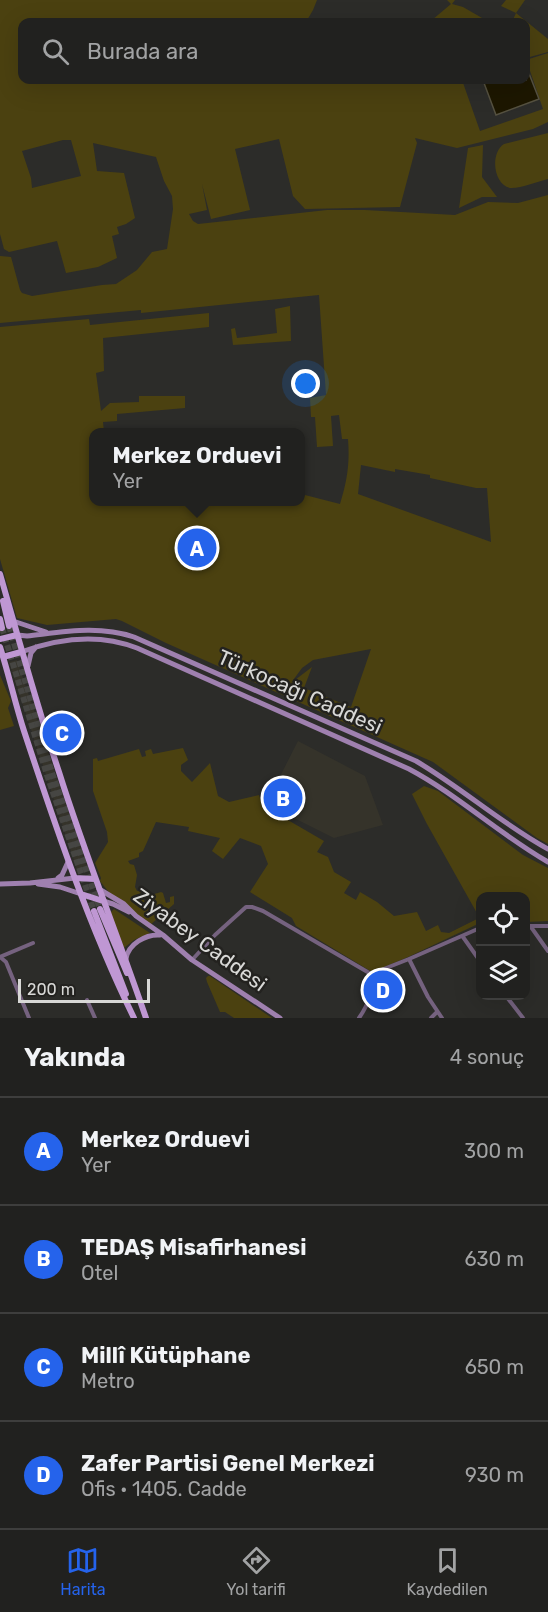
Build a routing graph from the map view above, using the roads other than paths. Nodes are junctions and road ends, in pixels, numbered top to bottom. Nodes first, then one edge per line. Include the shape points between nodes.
1 (0, 574) edge
2 (0, 585) edge
3 (0, 619) edge
4 (8, 625) junction
5 (51, 633) junction
6 (17, 635) junction
7 (0, 639) edge
8 (37, 646) junction
9 (0, 647) edge
10 (21, 652) junction
11 (2, 657) edge
12 (27, 670) junction
13 (266, 695) junction
14 (272, 698) junction
15 (265, 704) junction
16 (272, 708) junction
17 (438, 774) junction
18 (432, 781) junction
19 (548, 849) edge
20 (68, 862) junction
21 (548, 862) edge
22 (75, 878) junction
23 (95, 879) junction
24 (55, 880) junction
25 (30, 883) junction
26 (0, 884) edge
27 (99, 889) junction
28 (81, 894) junction
29 (103, 902) junction
30 (136, 916) junction
31 (548, 926) edge
32 (531, 927) joint
33 (476, 930) edge
34 (163, 935) junction
35 (463, 937) junction
36 (33, 943) dead end
37 (548, 951) edge
38 (476, 955) edge
39 (0, 957) edge
40 (126, 959) junction
41 (192, 960) junction
42 (409, 960) junction
43 (371, 974) junction
44 (87, 1000) dead end
45 (509, 1000) edge
46 (438, 1012) junction
47 (29, 1018) edge
48 (95, 1018) edge
49 (135, 1018) edge
50 (146, 1018) edge
51 (280, 1018) edge
52 (359, 1018) edge
53 (430, 1018) edge
54 (442, 1018) edge
55 (523, 1018) edge

1 - 4 main road
2 - 4 main road
3 - 4 main road
4 - 5 main road
4 - 6 main road
5 - 6 main road, Türkocağı Caddesi
5 - 13 main road, Türkocağı Caddesi via 95,629 120,632
6 - 7 main road
6 - 10 main road
8 - 10 main road, Türkocağı Caddesi
8 - 12 main road via 29,657
8 - 15 main road, Türkocağı Caddesi via 91,638 116,641
9 - 11 main road
10 - 11 main road
10 - 12 main road
11 - 20 main road
12 - 23 main road
13 - 14 main road, Türkocağı Caddesi
13 - 15 main road
14 - 16 main road
14 - 17 main road, Türkocağı Caddesi
15 - 16 main road, Türkocağı Caddesi
16 - 18 main road, Türkocağı Caddesi
17 - 18 main road
17 - 19 main road, Türkocağı Caddesi
18 - 21 main road, Türkocağı Caddesi
20 - 22 main road
20 - 24 main road via 62,876
22 - 23 main road
22 - 24 main road
22 - 28 main road
23 - 27 main road
24 - 25 main road
25 - 26 main road
25 - 28 main road
27 - 29 main road
27 - 30 main road, Ziyabey Caddesi
28 - 29 main road
28 - 49 main road
29 - 30 main road
29 - 40 main road
30 - 34 main road, Ziyabey Caddesi
31 - 32 street
32 - 37 street
33 - 35 street
34 - 40 main road via 156,934 135,944
34 - 41 main road, Ziyabey Caddesi
35 - 38 street
35 - 42 street
36 - 39 street
39 - 47 street via 6,962
40 - 50 main road
41 - 43 street via 240,911 252,906
41 - 51 main road, Ziyabey Caddesi
42 - 43 street
42 - 46 street
43 - 52 street via 368,1005
44 - 48 street
45 - 55 street
46 - 53 street
46 - 54 street
49 - 50 main road via 97,910

